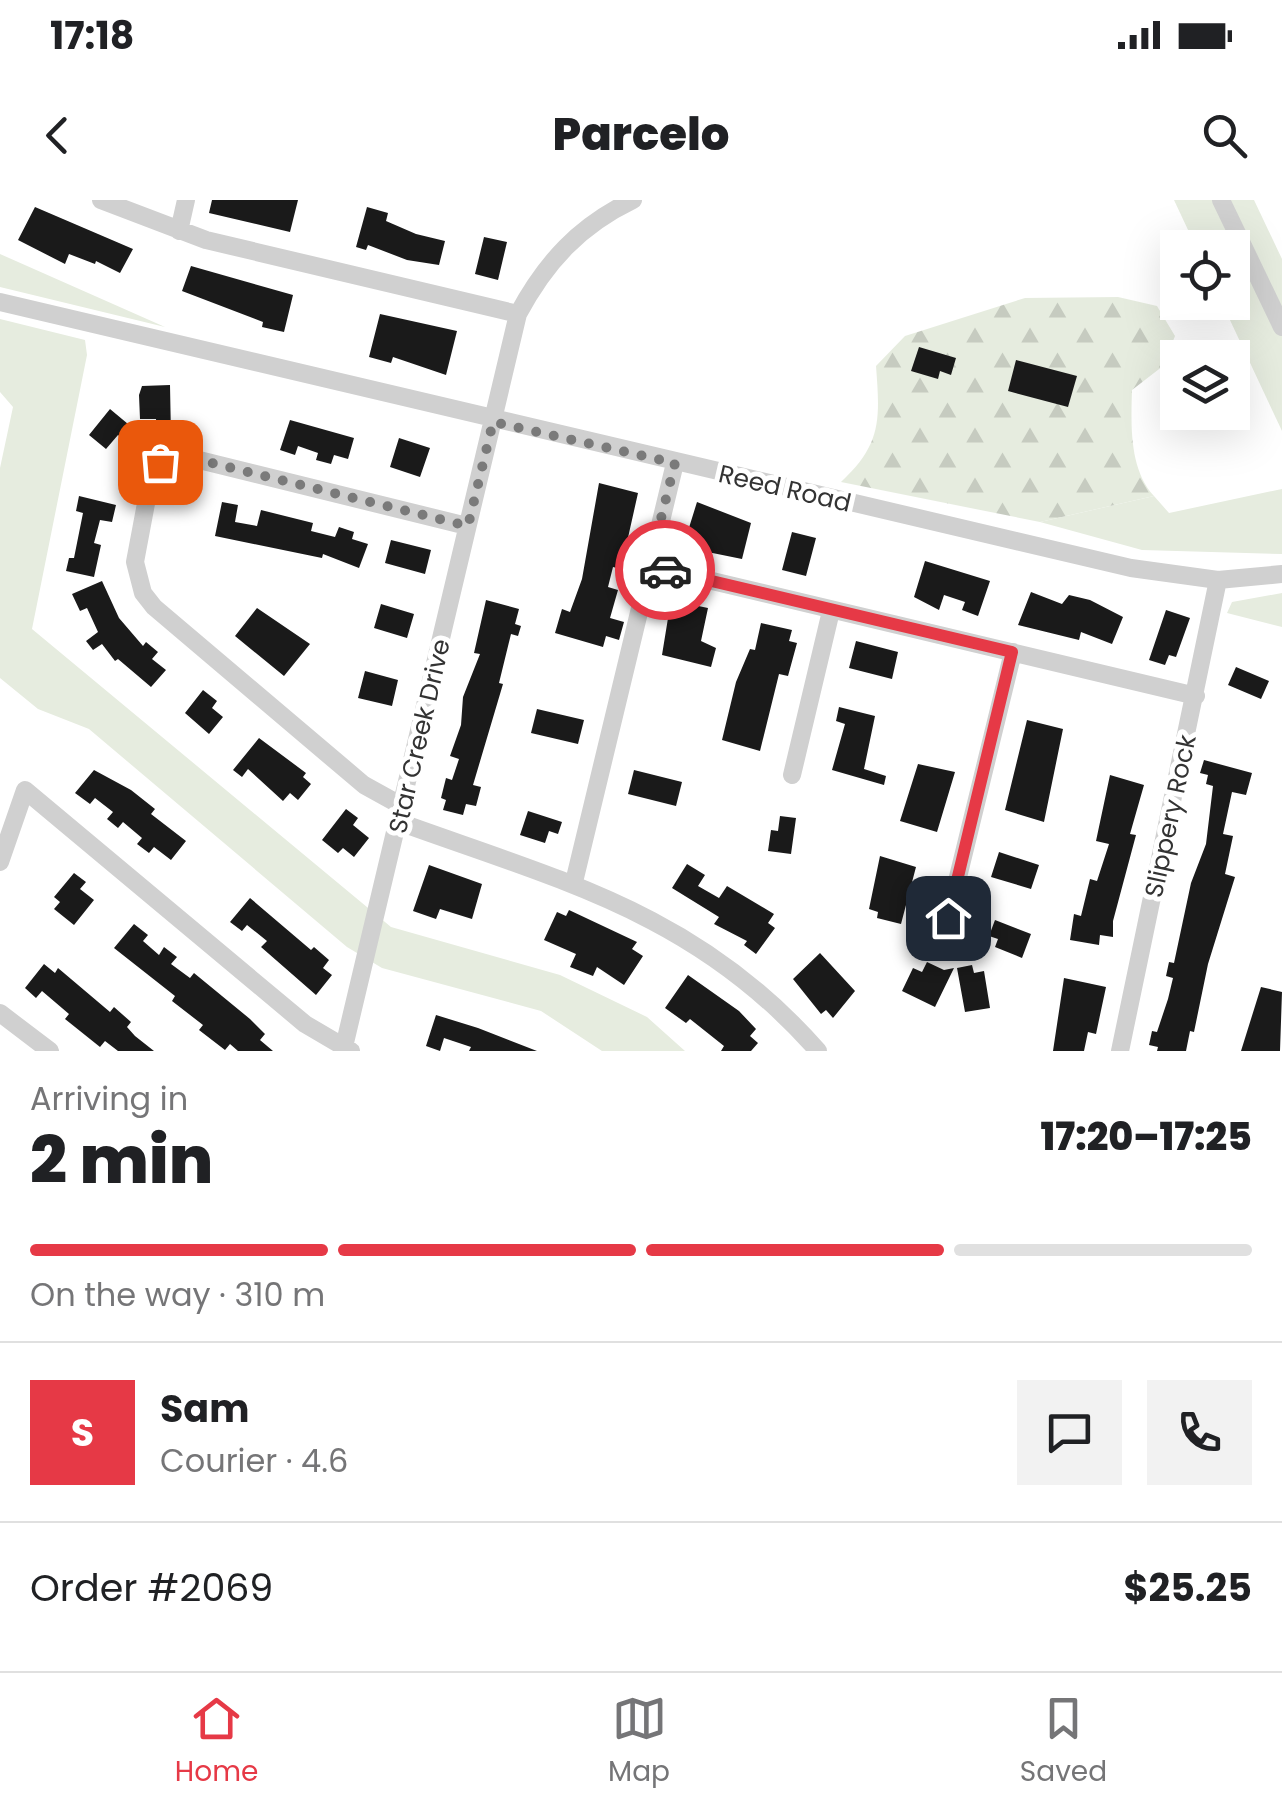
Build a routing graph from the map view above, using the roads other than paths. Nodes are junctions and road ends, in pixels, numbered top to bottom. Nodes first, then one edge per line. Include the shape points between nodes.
1 (102, 200) edge
2 (186, 200) edge
3 (1221, 200) edge
4 (621, 203) edge
5 (179, 231) junction
6 (0, 302) edge
7 (518, 314) junction
8 (1282, 327) edge
9 (493, 422) junction
10 (675, 463) junction
11 (468, 526) junction
12 (649, 566) junction
13 (1282, 574) edge
14 (1218, 580) junction
15 (831, 611) junction
16 (1012, 652) junction
17 (1196, 696) junction
18 (792, 775) dead end
19 (401, 814) junction
20 (0, 862) edge
21 (574, 882) junction
22 (948, 918) dead end
23 (0, 1013) edge
24 (346, 1050) edge
25 (50, 1051) edge
26 (818, 1051) edge
27 (1120, 1051) edge

1 - 5 street
2 - 5 street
3 - 8 street
4 - 7 street, Star Creek Drive via 559,251
5 - 7 street
6 - 9 street, Reed Road
7 - 9 street, Star Creek Drive
9 - 10 street, Reed Road
9 - 11 street, Star Creek Drive
10 - 12 street
10 - 14 street, Reed Road via 1131,568
11 - 19 street, Star Creek Drive
11 - 19 street via 187,457 160,462 152,478 135,562 143,593
12 - 15 street
12 - 21 street
13 - 14 street, Reed Road
14 - 17 street, Slippery Rock
15 - 16 street
15 - 18 street
16 - 17 street
16 - 22 street
17 - 27 street, Slippery Rock
19 - 21 street
19 - 24 street, Star Creek Drive
20 - 24 street via 25,790 305,1024
21 - 26 street via 682,934 757,989
23 - 25 street

